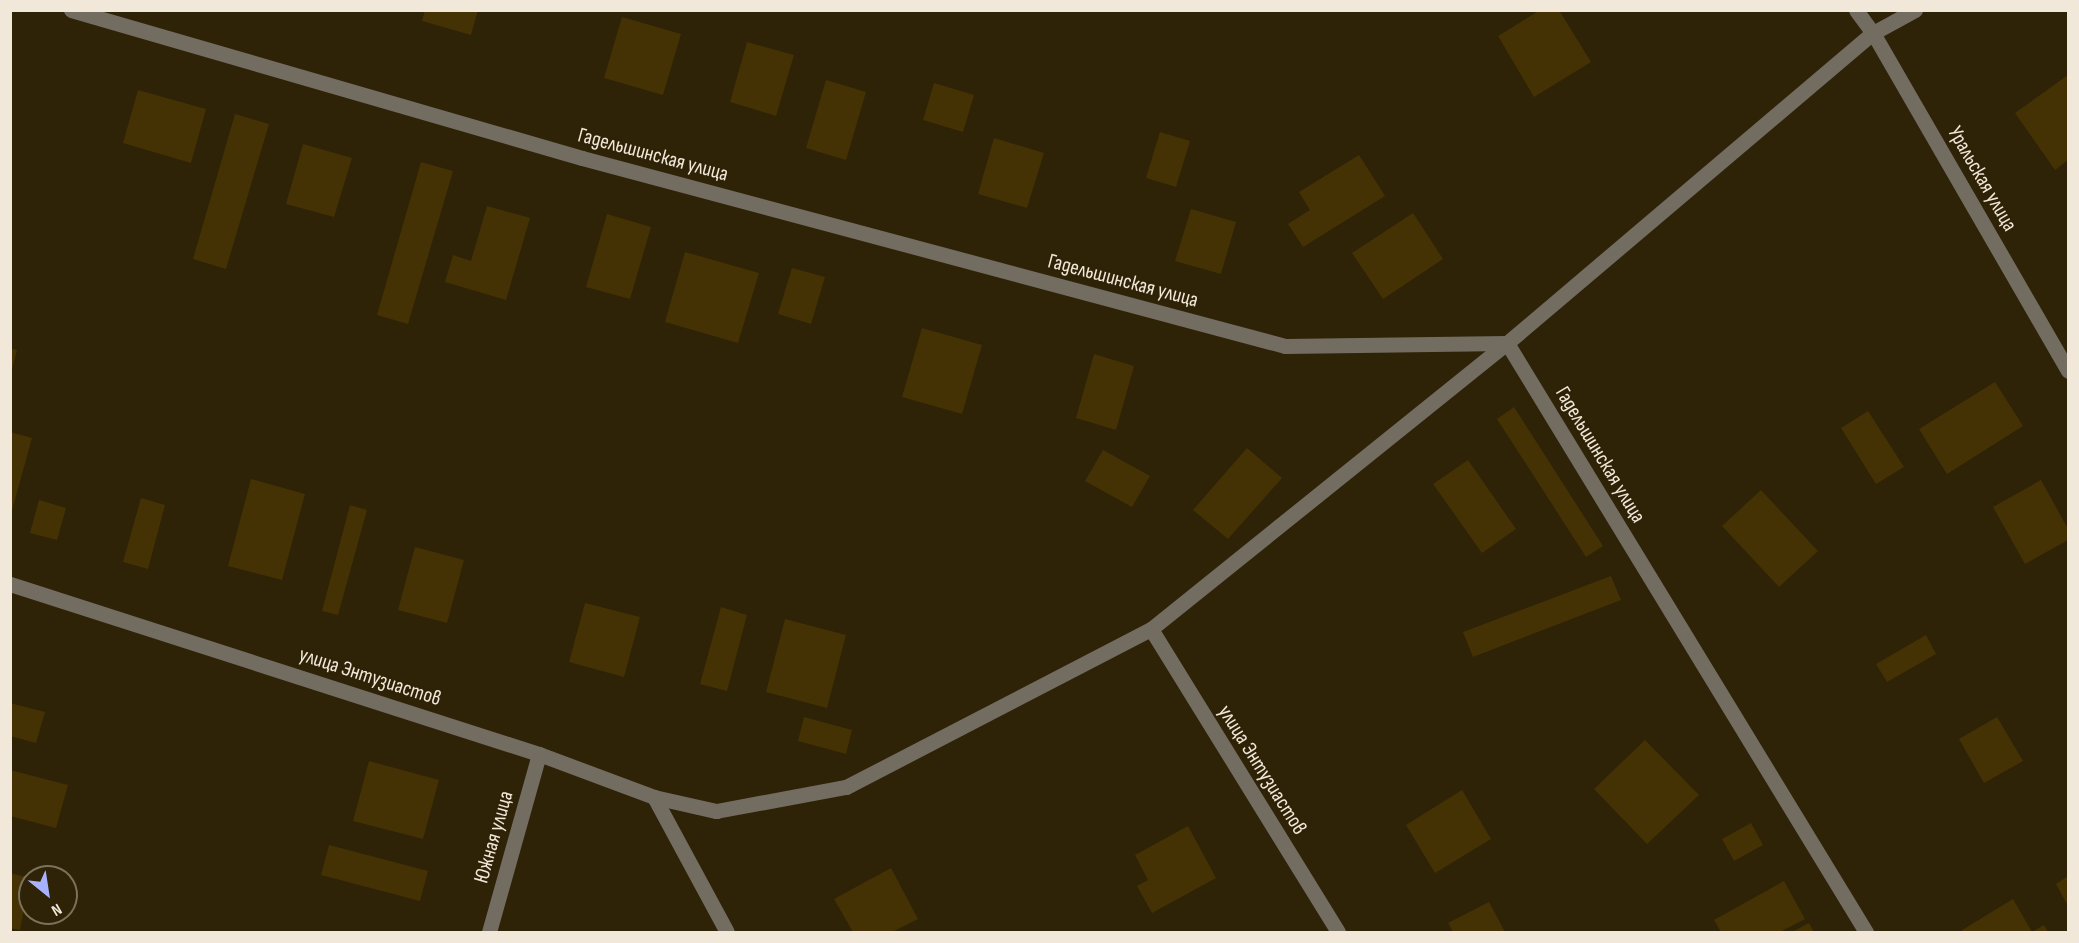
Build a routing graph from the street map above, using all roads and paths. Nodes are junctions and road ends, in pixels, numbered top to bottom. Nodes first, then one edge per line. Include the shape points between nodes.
1 (71, 10) edge
2 (1856, 10) edge
3 (1915, 10) edge
4 (1873, 33) junction
5 (1507, 343) junction
6 (2068, 371) edge
7 (10, 584) edge
8 (1151, 629) junction
9 (539, 754) junction
10 (654, 797) junction
11 (489, 933) edge
12 (727, 933) edge
13 (1338, 933) edge
14 (1866, 933) edge

1 - 5 street, Гадельшинская улица via 571,155 1285,346
2 - 4 street, Уральская улица
3 - 4 street
4 - 5 street
4 - 6 street, Уральская улица
5 - 8 street
5 - 14 street, Гадельшинская улица
7 - 9 street, улица Энтузиастов
8 - 10 street, улица Энтузиастов via 846,787 716,811
8 - 13 street, улица Энтузиастов
9 - 10 street, улица Энтузиастов
9 - 11 street, Южная улица
10 - 12 street

